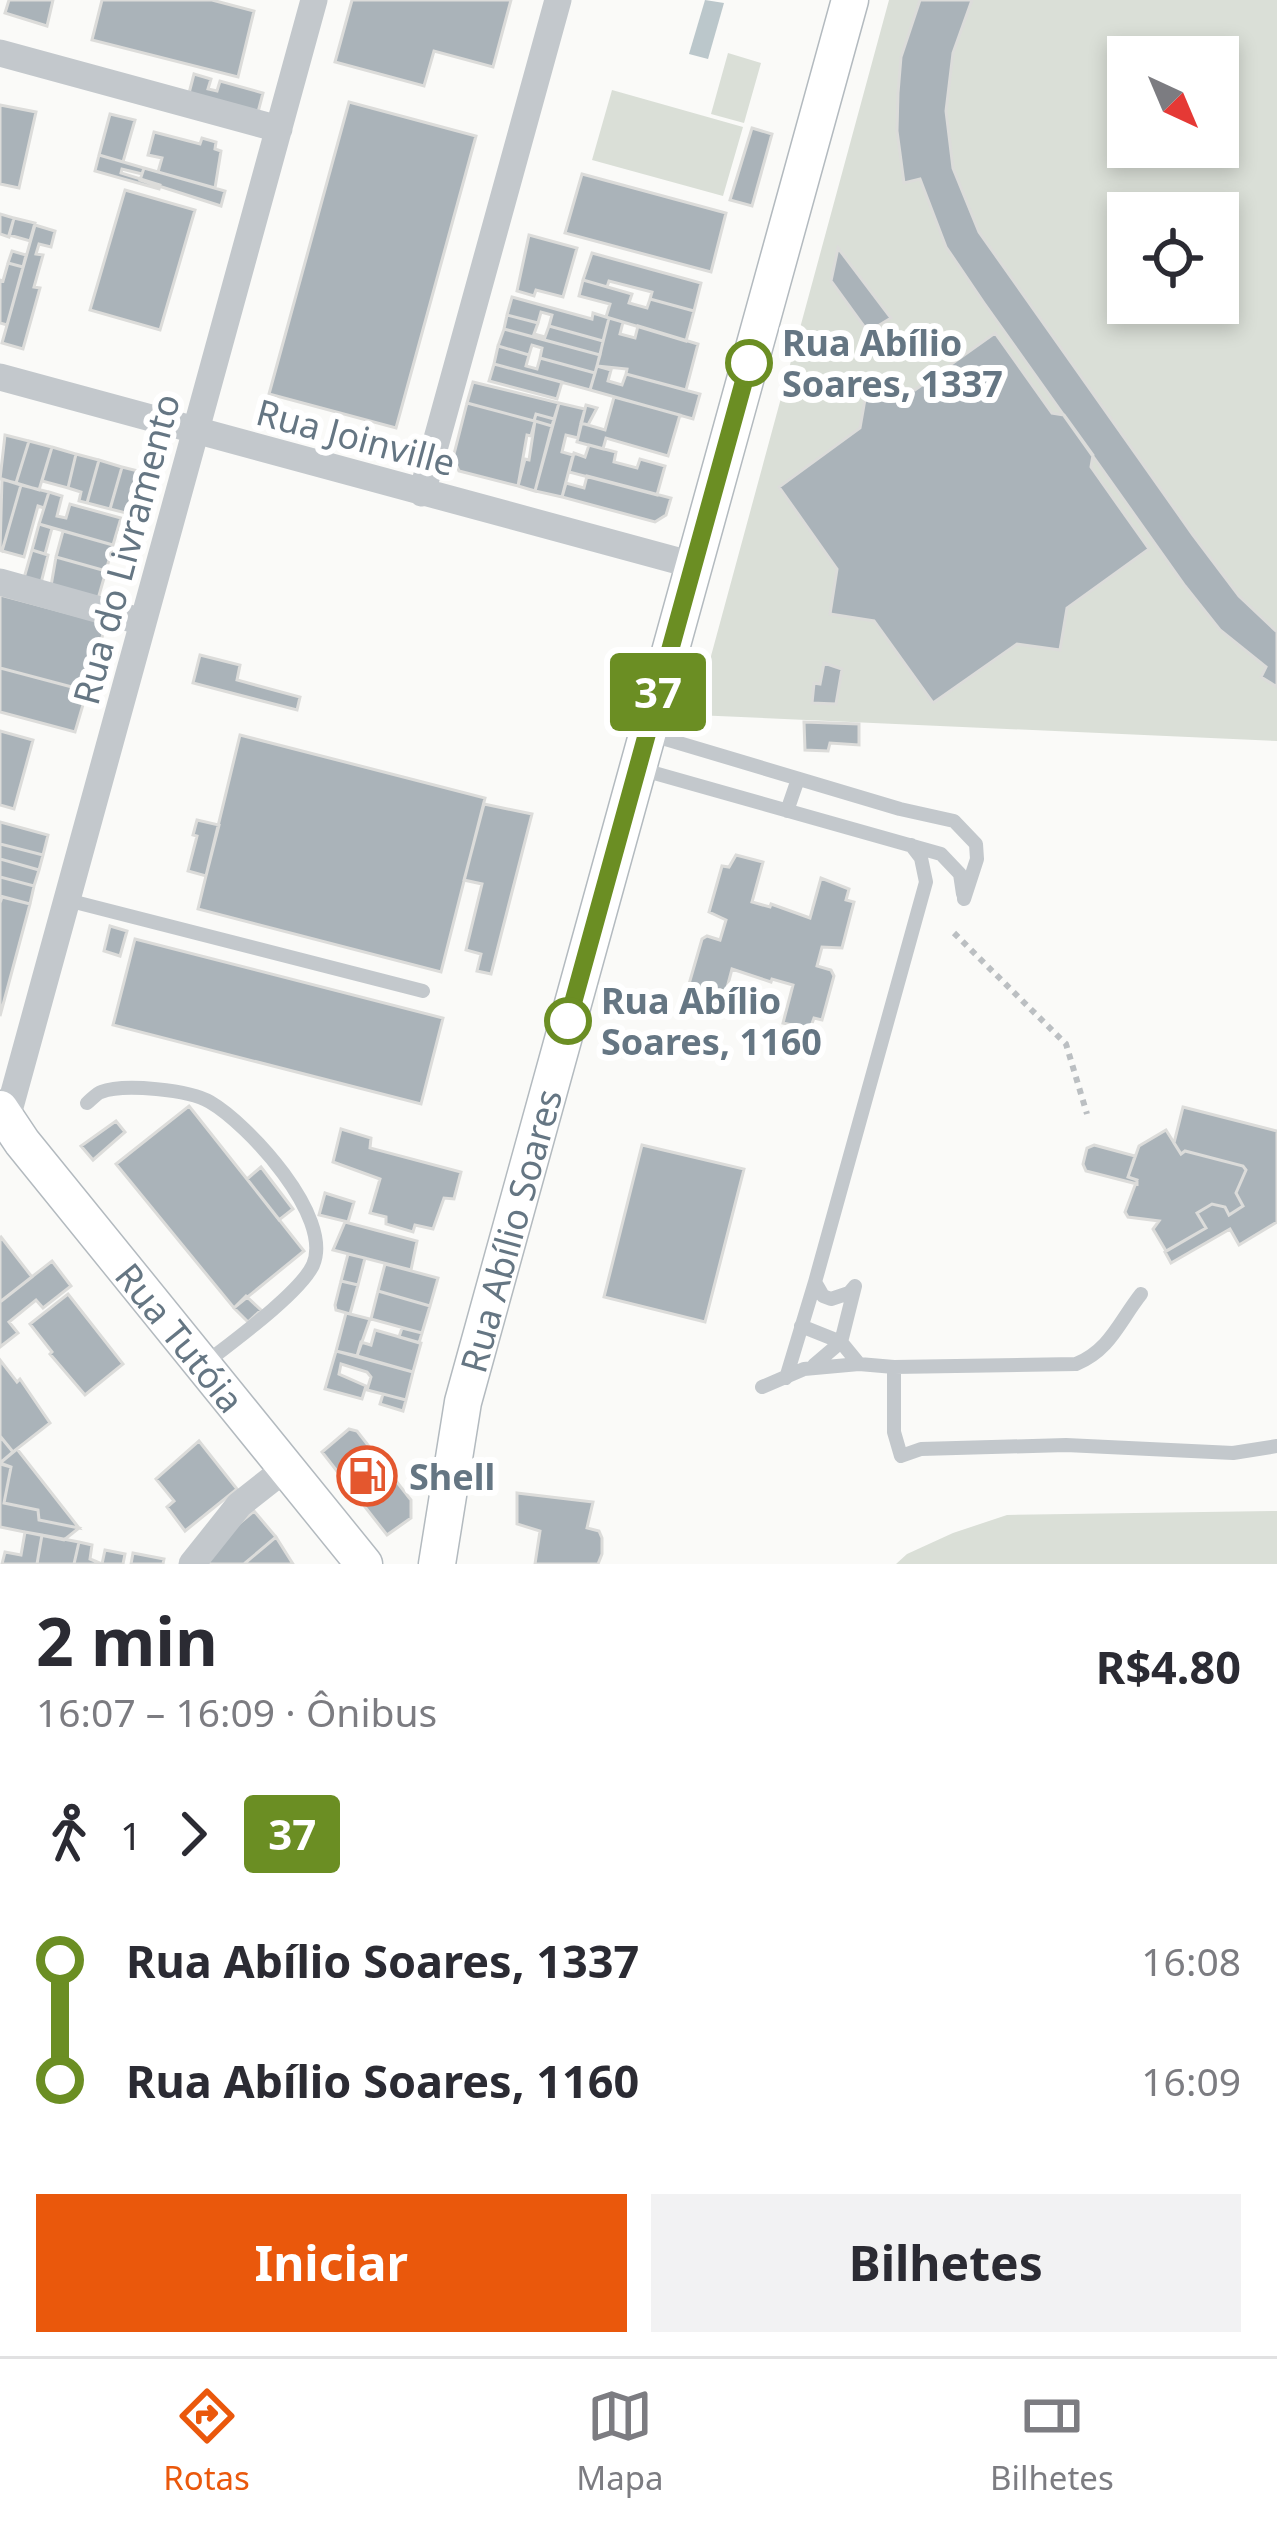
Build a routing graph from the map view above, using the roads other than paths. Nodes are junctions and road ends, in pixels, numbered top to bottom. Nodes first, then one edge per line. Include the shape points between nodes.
1 (314, 0) edge
2 (558, 0) edge
3 (850, 0) edge
4 (0, 53) edge
5 (279, 129) junction
6 (0, 377) edge
7 (196, 431) junction
8 (422, 493) junction
9 (693, 565) junction
10 (0, 582) edge
11 (143, 622) junction
12 (642, 751) junction
13 (798, 779) junction
14 (787, 811) junction
15 (911, 845) junction
16 (67, 900) junction
17 (423, 991) dead end
18 (87, 1103) dead end
19 (4, 1113) edge
20 (815, 1282) junction
21 (1142, 1294) dead end
22 (801, 1326) junction
23 (841, 1342) junction
24 (204, 1364) junction
25 (860, 1364) junction
26 (894, 1366) junction
27 (804, 1369) junction
28 (786, 1378) junction
29 (762, 1387) dead end
30 (1277, 1446) edge
31 (286, 1468) junction
32 (192, 1564) edge
33 (364, 1564) edge
34 (437, 1564) edge

1 - 5 street, Rua do Livramento
2 - 8 street
3 - 9 street, Rua Abílio Soares
4 - 5 street
5 - 7 street, Rua do Livramento
6 - 7 street, Rua Joinville
7 - 8 street, Rua Joinville
7 - 11 street, Rua do Livramento
8 - 9 street, Rua Joinville
9 - 12 street, Rua Abílio Soares
10 - 11 street
11 - 16 street, Rua do Livramento
12 - 13 lane
12 - 14 lane
12 - 34 street, Rua Abílio Soares via 463,1402
13 - 14 lane
13 - 15 lane via 961,825 977,859 964,899 953,862
14 - 15 lane
15 - 20 lane via 926,882
16 - 17 lane
16 - 19 street, Rua do Livramento
18 - 24 lane via 124,1088 202,1098 266,1149 313,1222 316,1253 303,1280
19 - 24 street, Rua Tutóia
20 - 22 lane
20 - 23 lane via 831,1300 855,1286
21 - 26 lane via 1109,1343 1076,1364
22 - 23 lane
22 - 28 lane
23 - 25 lane
23 - 27 lane
24 - 31 street, Rua Tutóia
25 - 26 lane
25 - 27 lane
26 - 30 lane via 901,1456 1066,1445 1233,1454
27 - 28 lane
28 - 29 lane
31 - 32 street via 239,1505
31 - 33 street, Rua Tutóia

